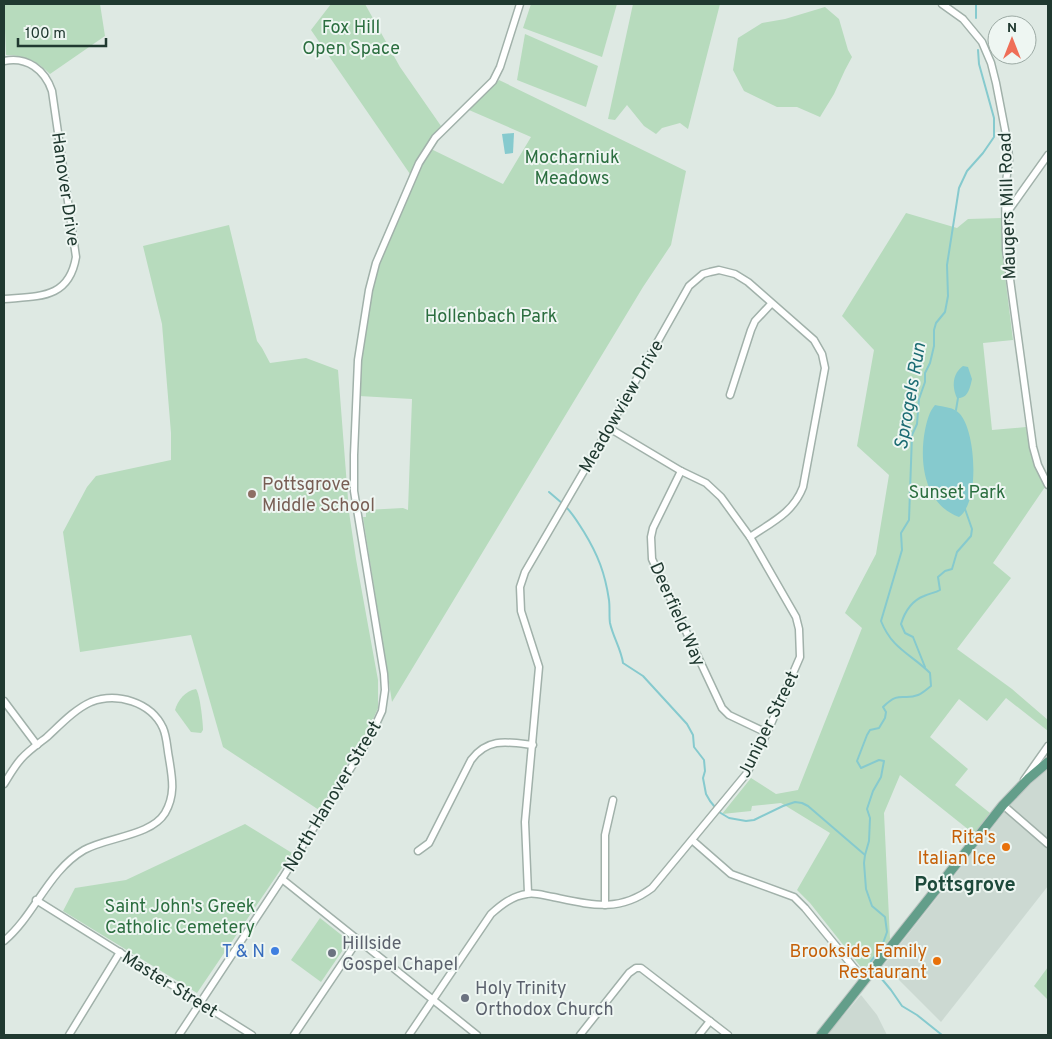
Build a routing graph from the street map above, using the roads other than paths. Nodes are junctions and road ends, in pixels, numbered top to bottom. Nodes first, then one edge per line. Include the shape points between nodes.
1 (520, 4) edge
2 (942, 4) edge
3 (4, 61) edge
4 (1048, 154) edge
5 (1006, 214) junction
6 (4, 300) edge
7 (772, 304) junction
8 (730, 395) dead end
9 (609, 428) junction
10 (681, 471) junction
11 (1048, 485) edge
12 (750, 537) junction
13 (4, 701) edge
14 (766, 733) junction
15 (38, 745) junction
16 (533, 745) junction
17 (1048, 746) edge
18 (1048, 762) edge
19 (4, 784) edge
20 (1018, 790) junction
21 (613, 800) dead end
22 (1004, 805) junction
23 (692, 840) junction
24 (1048, 844) edge
25 (418, 851) dead end
26 (282, 879) junction
27 (528, 893) junction
28 (36, 900) junction
29 (605, 904) junction
30 (358, 940) junction
31 (4, 941) edge
32 (120, 952) junction
33 (864, 980) junction
34 (433, 1000) junction
35 (199, 1003) junction
36 (710, 1021) junction
37 (241, 1028) junction
38 (70, 1035) edge
39 (179, 1035) edge
40 (236, 1035) edge
41 (252, 1035) edge
42 (294, 1035) edge
43 (409, 1035) edge
44 (476, 1035) edge
45 (580, 1035) edge
46 (699, 1035) edge
47 (728, 1035) edge
48 (821, 1035) edge

1 - 26 street, North Hanover Street via 496,75 428,147 372,275 358,360 354,491 384,674 384,703 379,722
2 - 5 street, Maugers Mill Road via 963,19 982,42 991,62 1008,146
3 - 6 street, Hanover Drive via 28,62 36,66 49,82 76,257 70,277 58,290
4 - 5 street
5 - 11 street, Maugers Mill Road via 1006,250 1028,418 1038,465
7 - 8 street via 755,321
7 - 9 street, Meadowview Drive via 748,282 727,271 710,272 696,279 689,286
7 - 12 street, Meadowview Drive via 814,340 825,368 799,498 792,508
9 - 10 street, Juniper Street
9 - 16 street, Meadowview Drive via 525,572 520,587 521,611 539,667
10 - 12 street, Juniper Street via 706,483 721,497
10 - 14 street, Deerfield Way via 653,528 652,559 722,708 729,715
12 - 14 street, Juniper Street via 796,617 799,629 800,657
13 - 15 street
14 - 23 street, Juniper Street via 746,774
15 - 19 street via 22,758
15 - 28 street via 81,708 93,702 110,698 130,700 144,706 162,726 173,783 171,798 162,818 146,829 83,851 61,870
16 - 25 street via 494,742 478,751 430,843
16 - 27 street, Meadowview Drive via 525,822
17 - 20 street
18 - 20 main road
20 - 22 main road
21 - 29 street via 605,836
22 - 24 street
22 - 33 main road
23 - 29 street, Juniper Street via 652,888 639,898
23 - 33 street via 731,874 794,897
26 - 30 street
26 - 35 street, North Hanover Street
27 - 29 street, Juniper Street
27 - 34 street via 512,898 490,914
28 - 31 street
28 - 32 street, Master Street
30 - 34 street
30 - 42 street
32 - 35 street, Master Street
32 - 38 street
33 - 48 main road
34 - 43 street
34 - 44 street
35 - 37 street, Master Street
35 - 39 street, North Hanover Street
36 - 45 street via 641,968 636,968
36 - 46 street
36 - 47 street
37 - 40 street
37 - 41 street, Master Street

